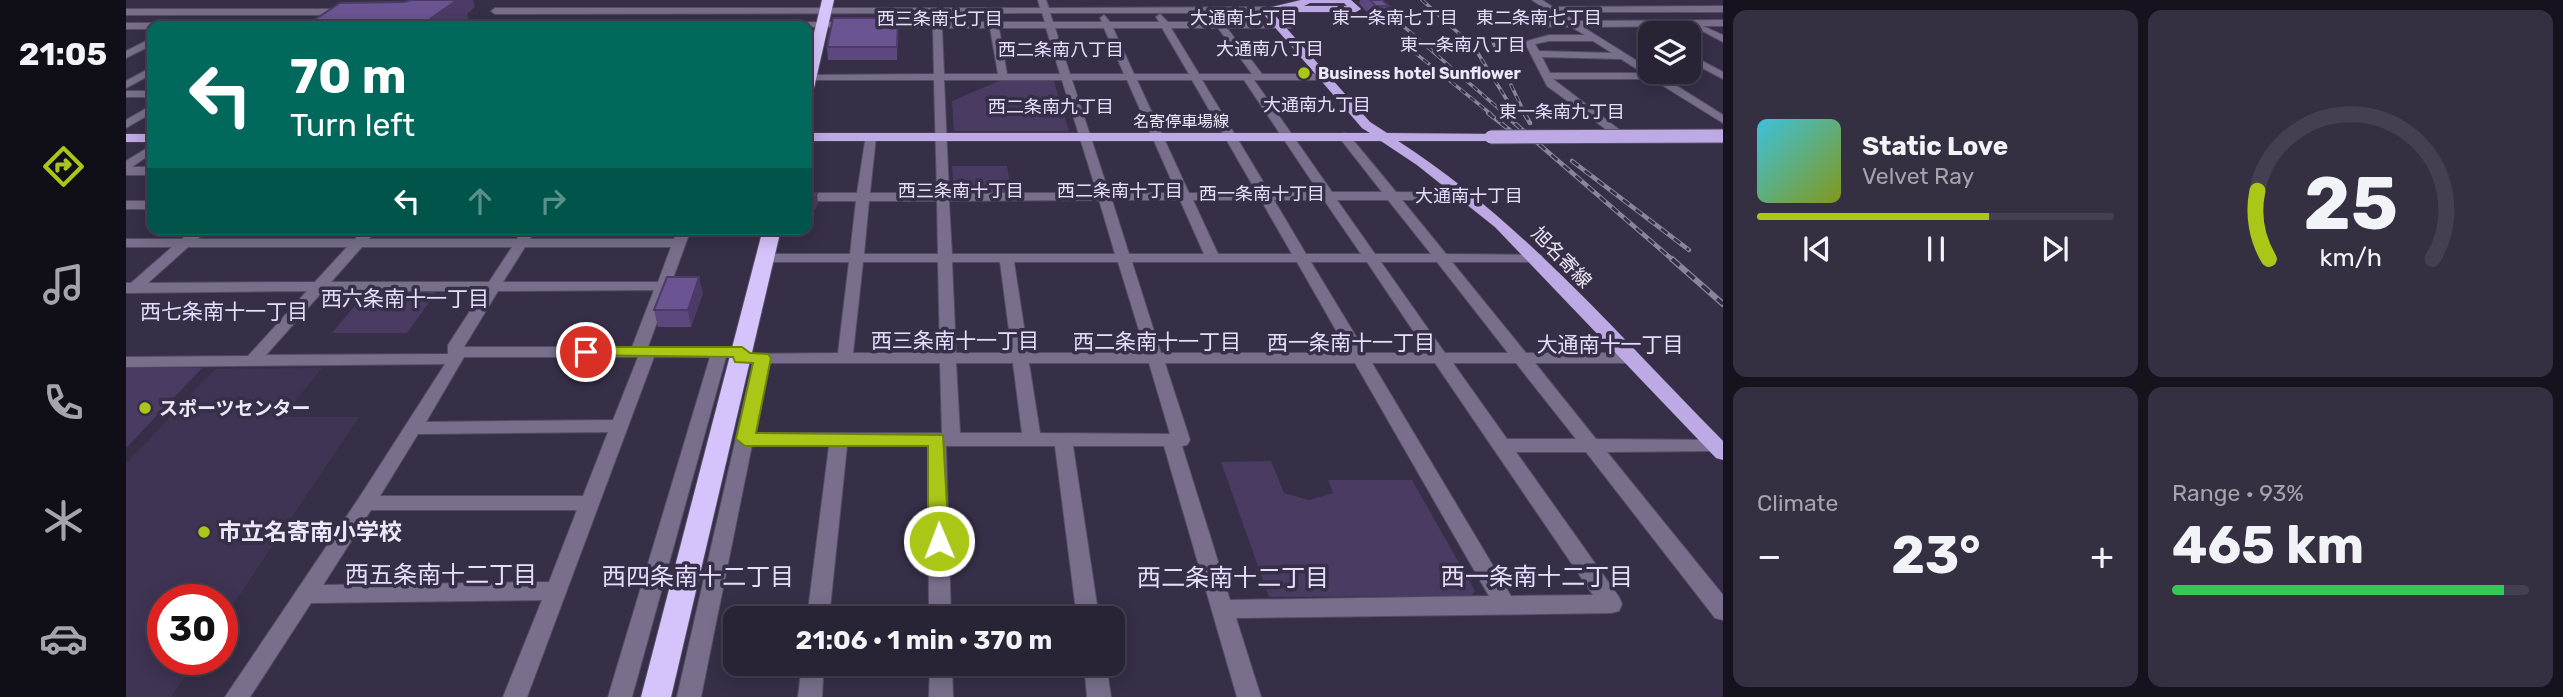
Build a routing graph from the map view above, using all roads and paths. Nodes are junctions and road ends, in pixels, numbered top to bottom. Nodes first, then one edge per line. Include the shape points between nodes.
1 (182, 0) edge
2 (271, 0) edge
3 (504, 0) edge
4 (586, 0) edge
5 (650, 0) edge
6 (723, 0) edge
7 (774, 0) edge
8 (883, 0) edge
9 (1149, 0) edge
10 (1203, 0) edge
11 (1257, 0) edge
12 (1536, 0) edge
13 (1590, 0) edge
14 (1648, 0) edge
15 (1701, 0) edge
16 (827, 5) edge
17 (937, 5) edge
18 (990, 5) edge
19 (1044, 5) edge
20 (1098, 5) edge
21 (1270, 7) edge
22 (1667, 9) junction
23 (1722, 9) edge
24 (495, 10) junction
25 (550, 10) junction
26 (577, 10) junction
27 (643, 10) junction
28 (660, 10) junction
29 (718, 10) junction
30 (770, 10) junction
31 (881, 10) junction
32 (1155, 10) junction
33 (1210, 10) junction
34 (1552, 10) junction
35 (1607, 10) junction
36 (126, 12) edge
37 (159, 12) junction
38 (251, 12) junction
39 (236, 21) edge
40 (337, 21) edge
41 (484, 21) edge
42 (540, 21) edge
43 (653, 21) edge
44 (712, 21) edge
45 (766, 21) edge
46 (1689, 21) edge
47 (1701, 23) edge
48 (1723, 23) edge
49 (1528, 24) dead end
50 (1573, 24) junction
51 (1632, 24) junction
52 (1638, 24) edge
53 (812, 25) edge
54 (823, 25) junction
55 (859, 25) edge
56 (938, 25) junction
57 (993, 25) junction
58 (1051, 25) junction
59 (1107, 25) junction
60 (1164, 25) junction
61 (1221, 25) junction
62 (1284, 25) junction
63 (128, 27) edge
64 (147, 27) edge
65 (1701, 27) edge
66 (1638, 28) edge
67 (1594, 38) junction
68 (1723, 39) edge
69 (126, 41) edge
70 (147, 41) edge
71 (147, 44) edge
72 (812, 54) edge
73 (1535, 54) junction
74 (126, 55) edge
75 (1623, 56) junction
76 (1701, 64) edge
77 (1638, 66) edge
78 (147, 73) edge
79 (126, 74) edge
80 (147, 74) edge
81 (1253, 76) junction
82 (1322, 76) junction
83 (1337, 76) junction
84 (1547, 76) junction
85 (1638, 76) edge
86 (1723, 76) edge
87 (939, 77) junction
88 (1003, 77) junction
89 (1067, 77) junction
90 (1130, 77) junction
91 (1195, 77) junction
92 (812, 83) edge
93 (1667, 84) edge
94 (126, 85) edge
95 (126, 94) edge
96 (147, 94) edge
97 (147, 111) edge
98 (147, 112) edge
99 (126, 114) edge
100 (1723, 120) edge
101 (126, 125) edge
102 (1545, 131) dead end
103 (1615, 131) junction
104 (1158, 136) junction
105 (1231, 136) junction
106 (1344, 136) junction
107 (1723, 136) edge
108 (812, 137) edge
109 (870, 137) junction
110 (942, 137) junction
111 (1086, 137) junction
112 (1289, 137) junction
113 (1386, 137) junction
114 (126, 138) edge
115 (147, 138) edge
116 (1566, 142) dead end
117 (147, 152) edge
118 (126, 169) edge
119 (147, 171) edge
120 (1105, 196) junction
121 (1185, 196) junction
122 (1329, 196) junction
123 (1391, 196) junction
124 (1466, 196) junction
125 (812, 197) edge
126 (863, 197) junction
127 (943, 197) junction
128 (1265, 197) junction
129 (126, 205) edge
130 (147, 205) edge
131 (194, 235) edge
132 (365, 235) edge
133 (771, 235) edge
134 (525, 236) edge
135 (682, 236) edge
136 (126, 243) edge
137 (185, 243) junction
138 (358, 243) junction
139 (855, 257) junction
140 (765, 258) junction
141 (945, 258) junction
142 (1301, 258) junction
143 (1372, 258) junction
144 (1440, 258) junction
145 (1536, 258) junction
146 (1007, 259) junction
147 (1124, 259) junction
148 (1213, 259) junction
149 (663, 286) junction
150 (319, 287) junction
151 (493, 287) junction
152 (129, 289) edge
153 (643, 352) junction
154 (456, 355) junction
155 (741, 355) junction
156 (845, 357) junction
157 (948, 357) junction
158 (1020, 357) junction
159 (1153, 358) junction
160 (1521, 358) junction
161 (1630, 358) junction
162 (1361, 359) junction
163 (1442, 359) junction
164 (126, 362) edge
165 (251, 362) junction
166 (619, 426) junction
167 (411, 428) junction
168 (745, 439) junction
169 (839, 439) junction
170 (944, 440) junction
171 (1032, 440) junction
172 (1062, 440) junction
173 (1171, 440) junction
174 (1502, 446) junction
175 (1591, 446) junction
176 (1719, 449) edge
177 (366, 503) junction
178 (588, 503) junction
179 (556, 591) junction
180 (304, 594) junction
181 (819, 606) edge
182 (940, 606) edge
183 (1086, 606) edge
184 (1506, 606) junction
185 (1223, 609) junction
186 (1723, 611) edge
187 (812, 676) edge
188 (940, 676) edge
189 (1097, 676) edge
190 (237, 697) edge
191 (515, 697) edge
192 (620, 697) edge
193 (656, 697) edge
194 (689, 697) edge
195 (810, 697) edge
196 (941, 697) edge
197 (1100, 697) edge
198 (1249, 697) edge

1 - 37 street
2 - 38 street
3 - 24 street
4 - 26 street
5 - 27 street
6 - 29 street
7 - 30 street
8 - 31 street
9 - 32 street
10 - 33 street
11 - 21 street
12 - 34 street
13 - 35 street
14 - 22 street
15 - 23 street
16 - 30 street
16 - 31 street
16 - 54 highway
17 - 18 street
17 - 31 street
17 - 56 street
18 - 19 street
18 - 57 street
19 - 20 street
19 - 58 street
20 - 32 street
20 - 59 street
21 - 21 main road via 1346,0 1356,9
21 - 33 street
21 - 62 main road
22 - 23 street
22 - 35 street
22 - 46 street
24 - 25 street
24 - 41 street
25 - 26 street
25 - 42 street
26 - 27 street
27 - 28 street
28 - 29 street
28 - 43 street
29 - 30 street
29 - 44 street
30 - 45 street
31 - 56 street via 876,25
32 - 33 street
32 - 60 street
33 - 61 street
34 - 35 street
34 - 50 street
35 - 51 street
36 - 37 street
37 - 38 street
37 - 63 street
38 - 39 street
38 - 40 street via 354,9
47 - 48 street
49 - 50 street
50 - 51 street
50 - 67 street
51 - 52 street
51 - 66 street
53 - 54 street
54 - 55 street
54 - 72 highway
56 - 57 street
56 - 87 street
57 - 58 street
57 - 88 street
58 - 59 street
58 - 89 street
59 - 60 street
59 - 90 street
60 - 61 street
60 - 91 street
61 - 62 street
61 - 81 street
62 - 82 main road
62 - 83 main road
63 - 64 street
65 - 68 street
67 - 73 street via 1549,38 1530,43
67 - 75 street
69 - 70 street
71 - 74 street
73 - 75 street
73 - 84 street
75 - 77 street
76 - 86 street
78 - 79 street
80 - 94 street
81 - 82 street
81 - 91 street
81 - 112 street
82 - 83 street
82 - 113 main road via 1366,125
83 - 113 main road via 1381,125
84 - 85 street
84 - 103 street via 1551,84
87 - 88 street
87 - 92 street
87 - 110 street
88 - 89 street
89 - 90 street
89 - 111 street
90 - 91 street
90 - 104 street
91 - 105 street
93 - 100 street
95 - 96 street
97 - 99 street
98 - 101 street
102 - 103 street
103 - 107 street
104 - 105 main road, 名寄停車場線
104 - 111 main road, 名寄停車場線
104 - 121 street
105 - 112 main road, 名寄停車場線
105 - 128 street
106 - 112 main road, 名寄停車場線
106 - 113 main road, 名寄停車場線
106 - 123 street
107 - 113 main road, bridge
107 - 116 street
108 - 109 main road, 名寄停車場線
109 - 110 main road, 名寄停車場線
109 - 126 street
110 - 111 main road, 名寄停車場線
110 - 127 street
111 - 120 street
112 - 122 street
113 - 124 main road, 旭名寄線
114 - 115 main road
117 - 118 street
118 - 119 street
120 - 121 street
120 - 127 street
120 - 147 street
121 - 128 street
121 - 148 street
122 - 123 street
122 - 128 street
122 - 143 street
123 - 124 street
123 - 144 street
124 - 145 main road, 旭名寄線
125 - 126 street
126 - 127 street
126 - 139 street
127 - 141 street
128 - 142 street
129 - 130 street
131 - 137 street
132 - 138 street
133 - 140 highway
134 - 135 street
134 - 138 street
134 - 151 street
135 - 149 street
136 - 137 street
137 - 138 street
137 - 152 street
138 - 150 street
139 - 140 street
139 - 141 street
139 - 156 street
140 - 155 highway
141 - 146 street
141 - 157 street
142 - 143 street
142 - 148 street
142 - 162 street
143 - 144 street
143 - 163 street
144 - 145 street
144 - 160 street
145 - 161 main road, 旭名寄線
146 - 147 street
146 - 158 street
147 - 148 street
147 - 159 street
149 - 151 street
149 - 153 street
150 - 151 street
150 - 152 street
150 - 165 street
151 - 154 street via 456,345
153 - 154 street
153 - 155 street
153 - 166 street
154 - 165 street
154 - 167 street
155 - 156 street
155 - 168 street
155 - 192 street
155 - 193 highway
156 - 157 street
157 - 158 street
157 - 170 street
158 - 159 street
158 - 171 street
159 - 162 street
159 - 173 street via 1181,440
160 - 161 street
160 - 163 street
160 - 175 street
161 - 176 main road, 旭名寄線
162 - 163 street
162 - 184 street
163 - 174 street
164 - 165 street
166 - 167 street
166 - 178 street
167 - 177 street
168 - 169 street
168 - 194 street
169 - 170 street
169 - 181 street
170 - 171 street
170 - 182 street
171 - 172 street
172 - 173 street
172 - 183 street
173 - 185 street
174 - 175 street
174 - 184 street via 1611,604
175 - 176 street
175 - 186 street
177 - 178 street
177 - 180 street
178 - 179 street
179 - 180 street
179 - 191 street
180 - 190 street
184 - 185 street
185 - 198 street
187 - 195 street
188 - 196 street
189 - 197 street

